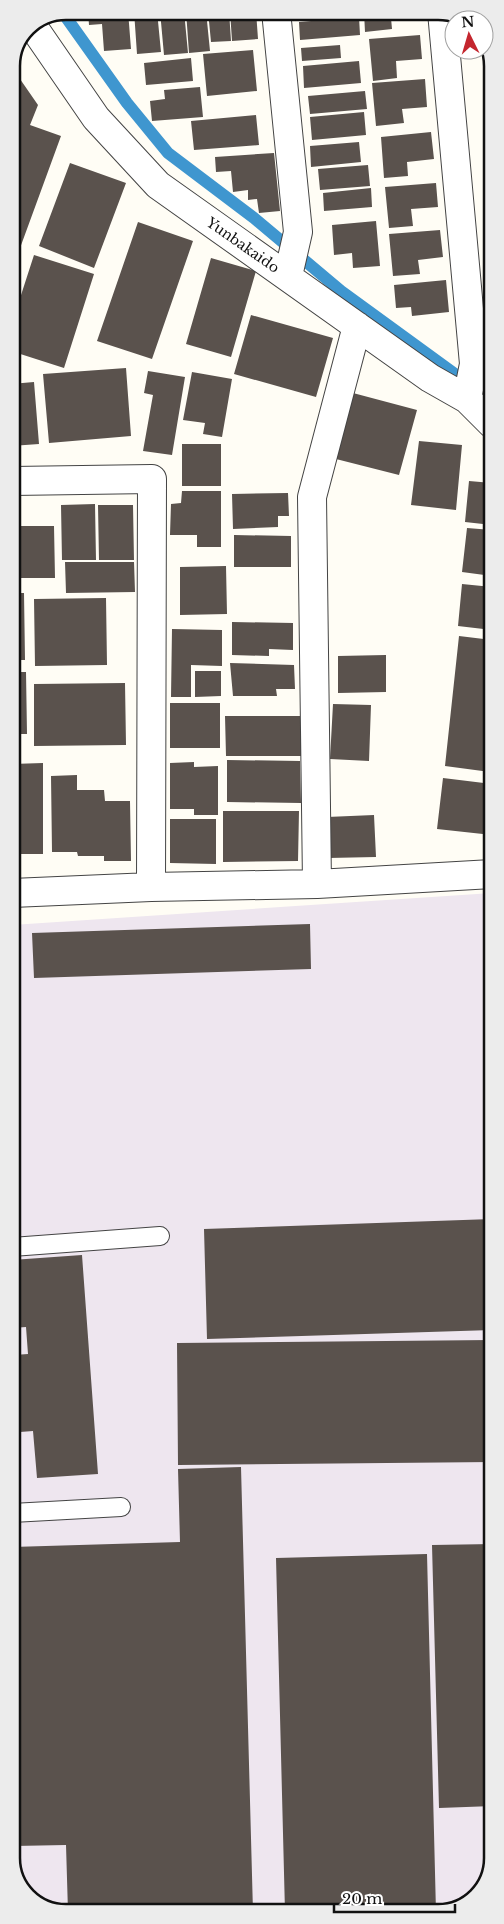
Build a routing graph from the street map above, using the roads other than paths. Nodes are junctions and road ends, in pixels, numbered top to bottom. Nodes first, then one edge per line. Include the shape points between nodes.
1 (277, 20) edge
2 (443, 20) edge
3 (37, 32) edge
4 (288, 276) junction
5 (357, 326) junction
6 (483, 370) edge
7 (467, 399) junction
8 (484, 416) edge
9 (20, 481) edge
10 (484, 874) edge
11 (317, 884) junction
12 (150, 887) junction
13 (20, 892) edge
14 (160, 1236) dead end
15 (20, 1246) edge
16 (121, 1507) dead end
17 (20, 1513) edge

1 - 4 street via 298,232
2 - 6 street
3 - 4 street, Yunbakaido via 96,118 158,185
4 - 5 street, Yunbakaido
5 - 7 street, Yunbakaido via 430,378
5 - 11 street via 312,497
6 - 7 street
7 - 8 street, Yunbakaido
9 - 12 street via 152,479
10 - 11 street
11 - 12 street
12 - 13 street
14 - 15 lane
16 - 17 lane

